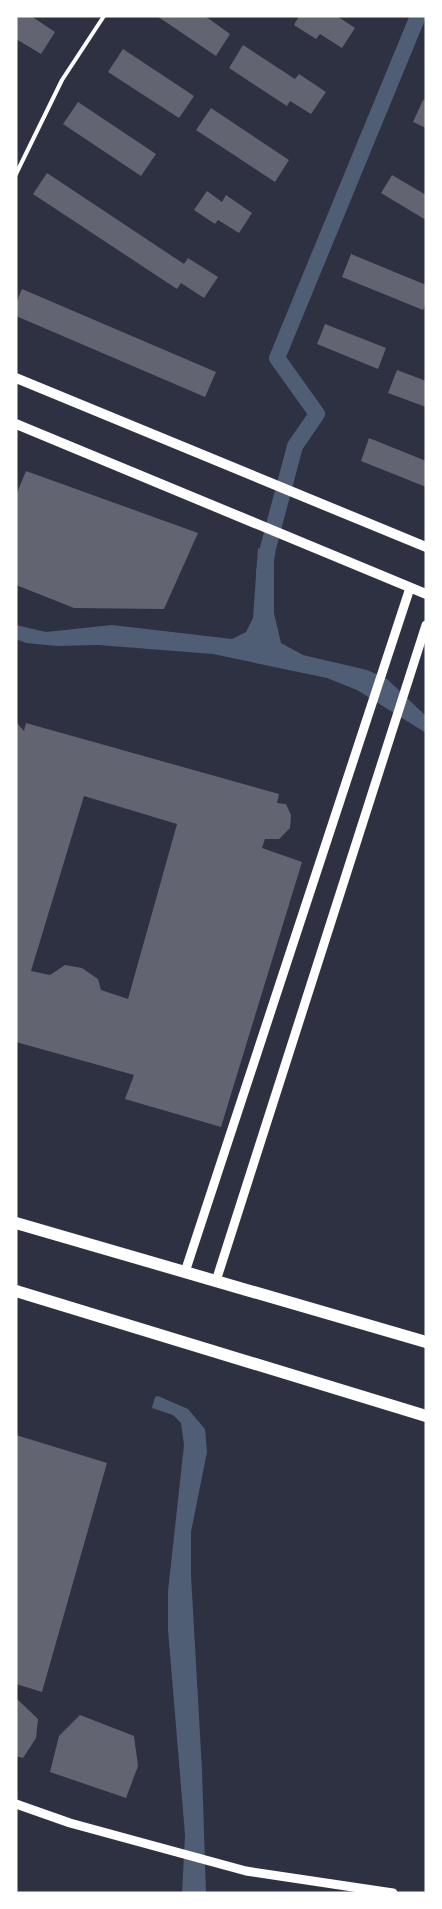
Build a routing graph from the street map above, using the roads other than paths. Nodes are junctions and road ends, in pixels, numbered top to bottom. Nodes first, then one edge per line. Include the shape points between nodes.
1 (104, 16) edge
2 (16, 174) edge
3 (16, 378) edge
4 (16, 424) edge
5 (426, 547) edge
6 (410, 588) junction
7 (426, 594) edge
8 (426, 625) edge
9 (16, 1223) edge
10 (185, 1272) junction
11 (216, 1281) junction
12 (16, 1291) edge
13 (426, 1342) edge
14 (426, 1416) edge
15 (16, 1804) edge
16 (393, 1893) edge

1 - 2 lane via 62,80
3 - 5 main road
4 - 6 main road
6 - 7 main road
6 - 10 street
8 - 11 street
9 - 10 main road
10 - 11 main road
11 - 13 main road
12 - 14 main road
15 - 16 street via 70,1823 246,1871

